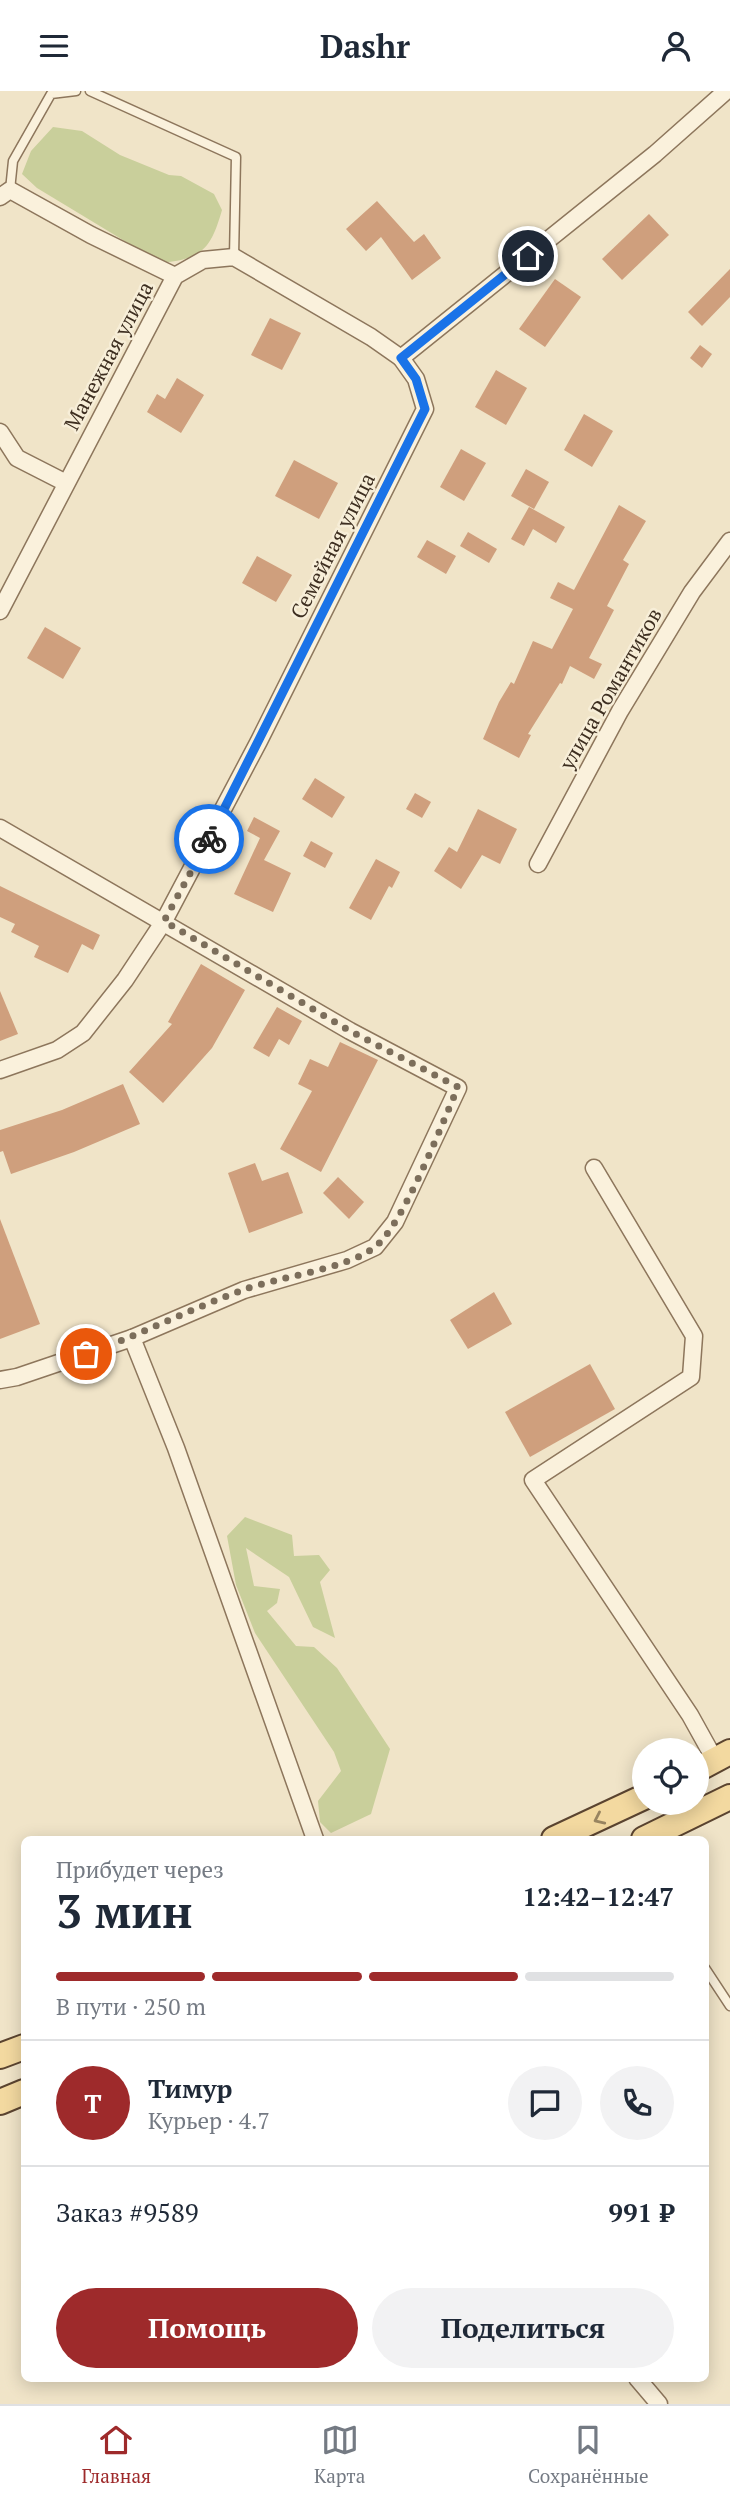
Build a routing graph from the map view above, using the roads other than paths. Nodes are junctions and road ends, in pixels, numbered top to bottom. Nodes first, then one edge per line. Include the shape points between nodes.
1 (76, 91) edge
2 (90, 91) edge
3 (726, 91) edge
4 (5, 194) edge
5 (234, 257) junction
6 (175, 276) junction
7 (401, 358) junction
8 (0, 432) edge
9 (65, 483) junction
10 (730, 541) edge
11 (0, 611) edge
12 (0, 828) edge
13 (538, 865) dead end
14 (164, 921) junction
15 (0, 1070) edge
16 (594, 1168) dead end
17 (132, 1338) junction
18 (0, 1380) edge
19 (714, 1761) edge
20 (730, 1797) edge
21 (632, 1803) edge
22 (314, 1836) edge
23 (560, 1836) edge
24 (650, 1836) edge
25 (709, 1974) edge
26 (730, 2006) edge
27 (21, 2048) edge
28 (0, 2056) edge
29 (21, 2085) edge
30 (0, 2093) edge
31 (21, 2093) edge
32 (0, 2102) edge
33 (640, 2382) edge
34 (659, 2404) edge

1 - 4 lane via 51,94 13,161
2 - 5 lane via 236,157
3 - 7 street via 655,154
4 - 6 street
5 - 6 street, Манежная улица via 204,260
5 - 7 street
6 - 9 street, Манежная улица
7 - 14 street, Семейная улица via 416,379 425,409
8 - 9 street via 17,458
9 - 11 street, Манежная улица
10 - 13 street, улица Романтиков via 692,592 620,711
12 - 14 street
14 - 15 street, Семейная улица via 83,1033 57,1050
14 - 17 street via 350,1031 458,1087 395,1222 374,1247 347,1260 244,1290
16 - 19 street via 694,1336 691,1377 533,1481 690,1714
17 - 18 street
17 - 22 street via 181,1461
20 - 24 main road
21 -> 23 main road
25 - 26 lane
27 - 28 main road
29 - 30 main road
31 - 32 main road
33 - 34 street

